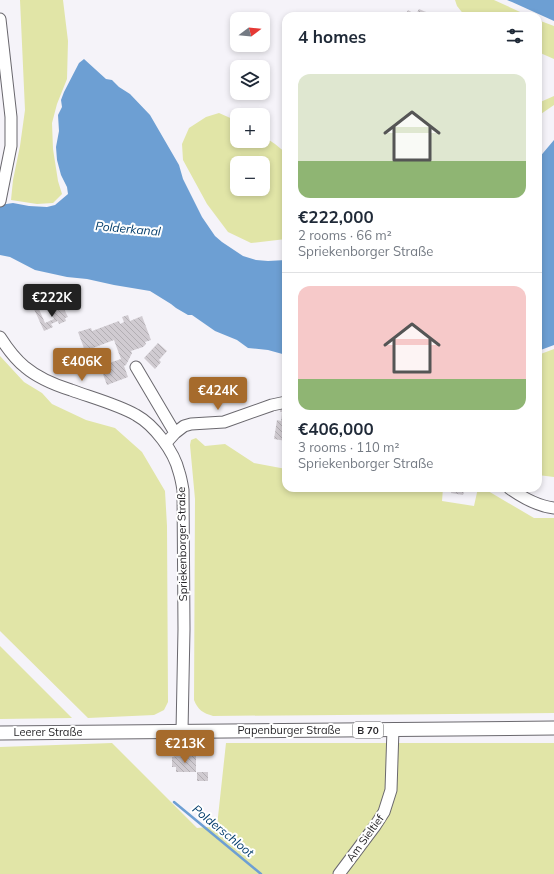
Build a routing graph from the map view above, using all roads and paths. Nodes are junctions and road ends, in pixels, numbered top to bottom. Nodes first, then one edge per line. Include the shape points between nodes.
1 (0, 19) edge
2 (0, 200) edge
3 (0, 337) edge
4 (136, 367) dead end
5 (282, 403) edge
6 (175, 433) junction
7 (166, 443) junction
8 (515, 492) edge
9 (554, 508) edge
10 (554, 728) edge
11 (393, 730) junction
12 (182, 731) junction
13 (95, 732) joint
14 (0, 733) edge
15 (339, 874) edge

1 - 2 street via 11,117 11,146
3 - 7 street, Spriekenborger Straße via 25,368 57,385 135,414 154,429
4 - 6 street
5 - 6 street via 224,422 184,426
6 - 7 street
7 - 12 street, Spriekenborger Straße via 179,470 182,490
8 - 9 street via 524,499
10 - 11 main road, Papenburger Straße / B 70
11 - 12 main road, Papenburger Straße / B 70
11 - 15 street, Am Sieltief via 391,790 384,812
12 - 13 main road, Papenburger Straße / B 70
13 - 14 main road, Leerer Straße / B 70

